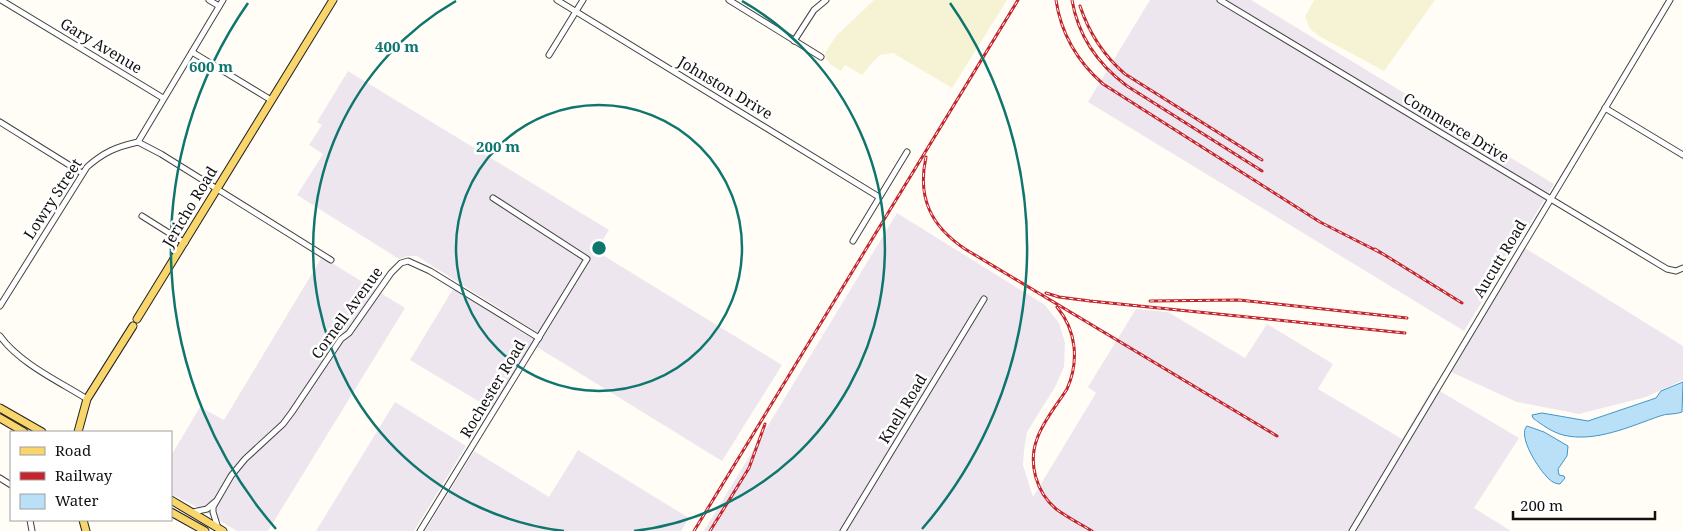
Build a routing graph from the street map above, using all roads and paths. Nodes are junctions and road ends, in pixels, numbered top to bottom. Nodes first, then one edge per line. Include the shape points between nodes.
1 (1, 0) edge
2 (209, 0) edge
3 (223, 0) edge
4 (333, 0) edge
5 (557, 0) edge
6 (583, 0) edge
7 (731, 0) edge
8 (826, 0) edge
9 (1220, 0) edge
10 (1670, 0) edge
11 (219, 6) junction
12 (576, 12) junction
13 (794, 40) junction
14 (192, 52) junction
15 (549, 54) dead end
16 (820, 57) dead end
17 (163, 98) junction
18 (271, 100) junction
19 (1605, 108) junction
20 (0, 122) edge
21 (138, 142) junction
22 (906, 152) dead end
23 (1683, 155) edge
24 (82, 173) junction
25 (216, 190) junction
26 (879, 197) junction
27 (493, 198) dead end
28 (1550, 199) junction
29 (142, 216) dead end
30 (852, 241) dead end
31 (185, 242) junction
32 (331, 260) dead end
33 (1682, 269) edge
34 (984, 299) dead end
35 (0, 306) edge
36 (137, 319) joint
37 (133, 326) joint
38 (0, 336) edge
39 (539, 338) junction
40 (88, 399) junction
41 (0, 408) edge
42 (0, 418) edge
43 (22, 431) edge
44 (40, 431) edge
45 (78, 431) edge
46 (172, 501) edge
47 (215, 502) junction
48 (193, 512) junction
49 (172, 513) edge
50 (220, 529) edge
51 (204, 531) edge
52 (420, 531) edge
53 (843, 531) edge
54 (1352, 531) edge

1 - 17 street, Gary Avenue
2 - 11 street
3 - 11 street
4 - 18 main road, Jericho Road
5 - 12 street, Johnston Drive
6 - 12 street
7 - 13 street
8 - 13 street via 814,10
9 - 28 street, Commerce Drive
10 - 19 street, Aucutt Road
11 - 14 street
12 - 15 street
12 - 26 street, Johnston Drive
13 - 16 street
14 - 17 street
14 - 18 street
17 - 21 street
18 - 25 main road, Jericho Road
19 - 23 street
19 - 28 street, Aucutt Road
20 - 24 street
21 - 24 street, Lowry Street via 112,149
21 - 25 street
22 - 26 street
24 - 35 street, Lowry Street
25 - 31 main road, Jericho Road
25 - 32 street
26 - 30 street
27 - 39 street, Rochester Road via 587,259
28 - 33 street, Commerce Drive via 1667,269
28 - 54 street, Aucutt Road
29 - 31 street
31 - 36 main road, Jericho Road
34 - 53 street, Knell Road
36 - 37 street, Jericho Road
37 - 40 main road, Jericho Road
38 - 40 street via 17,354
39 - 47 street, Cornell Avenue via 430,271 408,261 401,263 349,333 341,339 283,424 244,459
39 - 52 street, Rochester Road
40 - 45 main road, Jericho Road
41 - 44 main road
42 - 43 main road
46 - 48 main road
47 - 48 street via 207,509
47 - 50 street via 213,512
48 - 50 main road
49 - 51 main road

